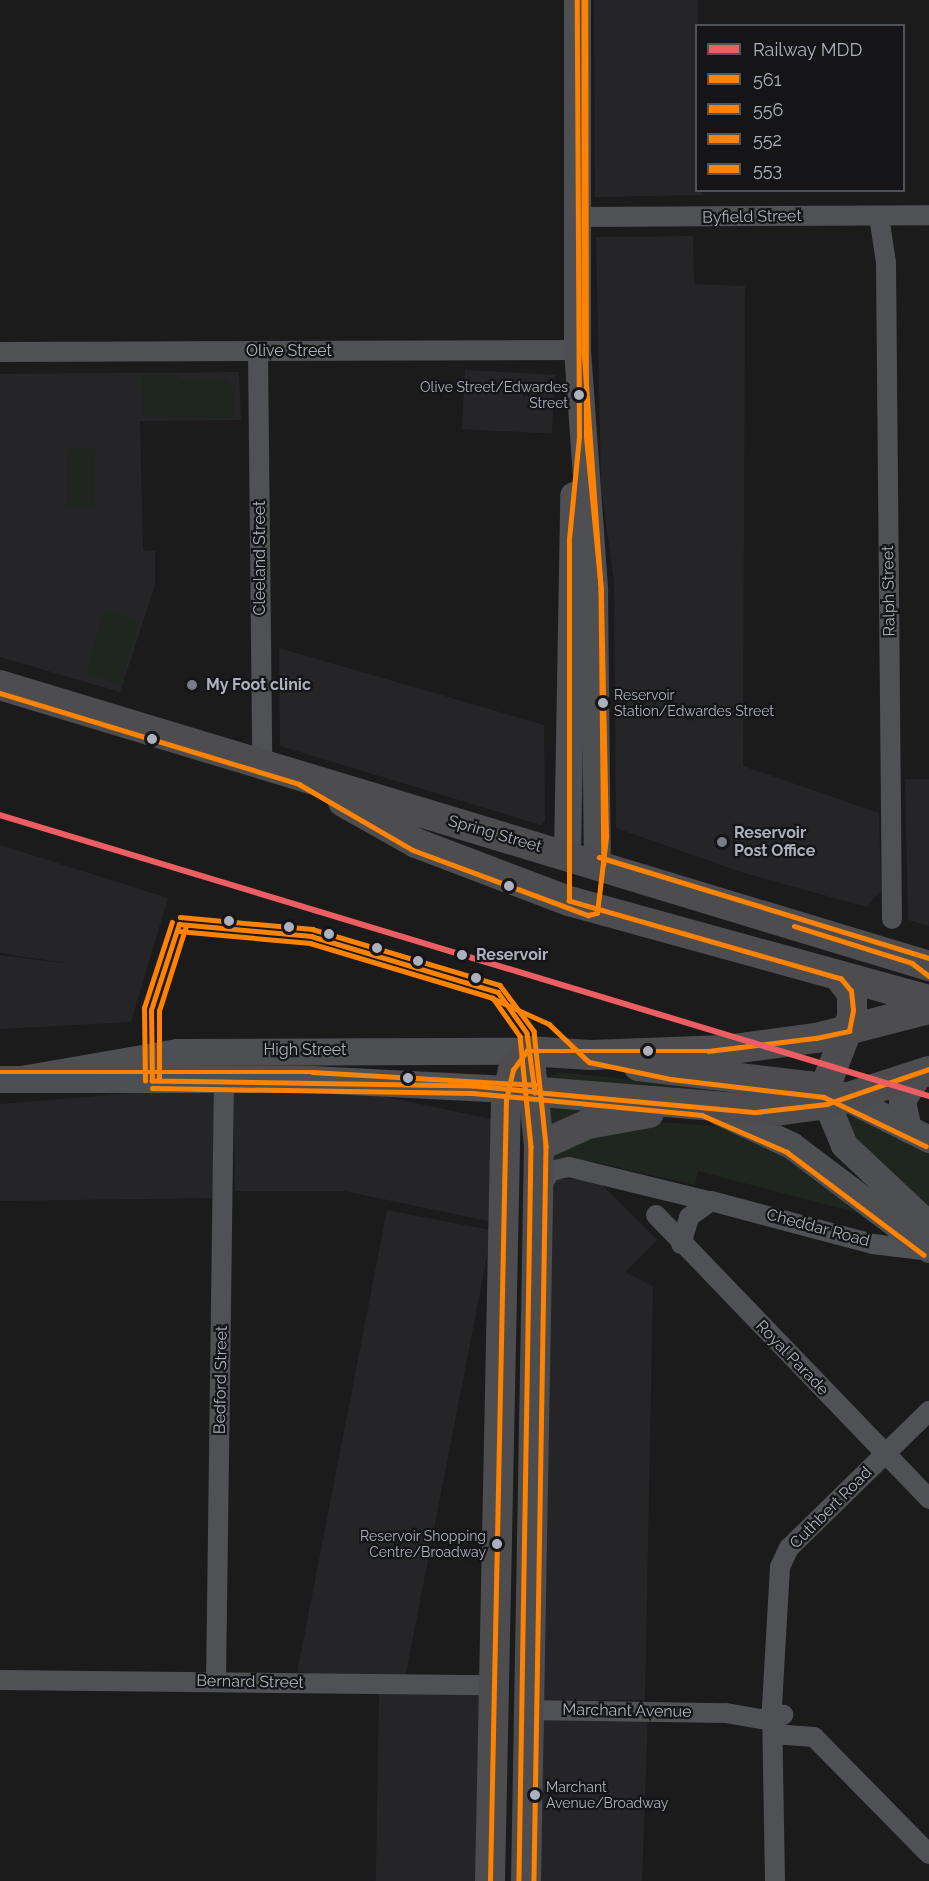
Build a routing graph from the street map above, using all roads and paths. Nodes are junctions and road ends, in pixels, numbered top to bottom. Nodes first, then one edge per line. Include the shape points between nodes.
1 (577, 0) edge
2 (929, 215) edge
3 (886, 216) junction
4 (576, 217) junction
5 (577, 350) junction
6 (0, 352) edge
7 (258, 352) junction
8 (579, 437) junction
9 (0, 685) edge
10 (262, 765) junction
11 (394, 818) junction
12 (567, 856) junction
13 (597, 864) junction
14 (648, 879) junction
15 (580, 904) junction
16 (891, 919) dead end
17 (923, 968) edge
18 (804, 969) junction
19 (842, 979) junction
20 (929, 1000) edge
21 (929, 1009) edge
22 (849, 1031) junction
23 (528, 1051) junction
24 (591, 1055) junction
25 (153, 1067) junction
26 (925, 1072) edge
27 (11, 1079) edge
28 (224, 1079) junction
29 (521, 1091) junction
30 (833, 1097) junction
31 (700, 1107) junction
32 (918, 1134) edge
33 (539, 1146) junction
34 (538, 1190) junction
35 (709, 1201) junction
36 (656, 1215) dead end
37 (929, 1225) edge
38 (681, 1244) junction
39 (929, 1250) edge
40 (502, 1302) junction
41 (534, 1302) junction
42 (929, 1411) edge
43 (885, 1454) junction
44 (929, 1499) edge
45 (3, 1679) edge
46 (216, 1682) junction
47 (527, 1697) junction
48 (492, 1698) junction
49 (777, 1722) junction
50 (929, 1854) edge
51 (490, 1881) edge
52 (526, 1881) edge
53 (775, 1881) edge

1 - 4 main road
2 - 3 street, Byfield Street
3 - 4 street, Byfield Street
3 - 16 street, Ralph Street
4 - 5 main road
5 - 7 street, Olive Street
5 - 8 main road
6 - 7 street, Olive Street
7 - 10 street, Cleeland Street
8 - 12 main road via 569,539
8 - 13 main road via 594,590
9 - 10 main road, Spring Street
10 - 11 main road, Spring Street via 302,777
11 - 12 main road, Spring Street
11 - 15 main road, Spring Street
12 - 13 main road, Spring Street
12 - 15 main road
13 - 14 main road, Spring Street
13 - 15 main road
14 - 17 main road, Spring Street
14 - 18 main road via 647,895 654,903 744,932
15 - 18 main road, Spring Street
18 - 19 main road, Spring Street
19 - 20 main road, Spring Street
19 - 22 main road via 853,1004
21 - 22 main road, High Street
22 - 24 main road, High Street via 725,1050
22 - 30 main road
23 - 24 main road, High Street
23 - 25 main road, High Street
23 - 29 main road
24 - 30 main road, High Street
25 - 27 main road, High Street
25 - 28 main road, High Street
26 - 30 main road, High Street
26 - 32 main road via 901,1104
28 - 29 main road, High Street
28 - 46 street, Bedford Street
29 - 31 main road, High Street
29 - 33 main road
29 - 40 main road
30 - 31 main road, High Street via 776,1111
30 - 32 main road
30 - 37 main road via 844,1145
31 - 33 main road via 595,1122
31 - 39 main road, Cheddar Road via 791,1144
33 - 34 main road
34 - 35 street, Cheddar Road via 551,1171 569,1167
34 - 41 main road
35 - 38 street via 689,1217
35 - 39 street, Cheddar Road via 873,1244
36 - 38 street, Royal Parade
38 - 43 street, Royal Parade
40 - 41 main road
40 - 48 main road
41 - 47 main road
42 - 43 street, Cuthbert Road
43 - 44 street, Royal Parade
43 - 49 street, Cuthbert Road via 789,1548 780,1567
45 - 46 street, Bernard Street
46 - 48 street, Bernard Street
47 - 48 main road
47 - 49 street, Marchant Avenue via 726,1713
47 - 52 main road
48 - 51 main road
49 - 50 street, Marchant Avenue via 814,1737
49 - 53 street, Cuthbert Road

